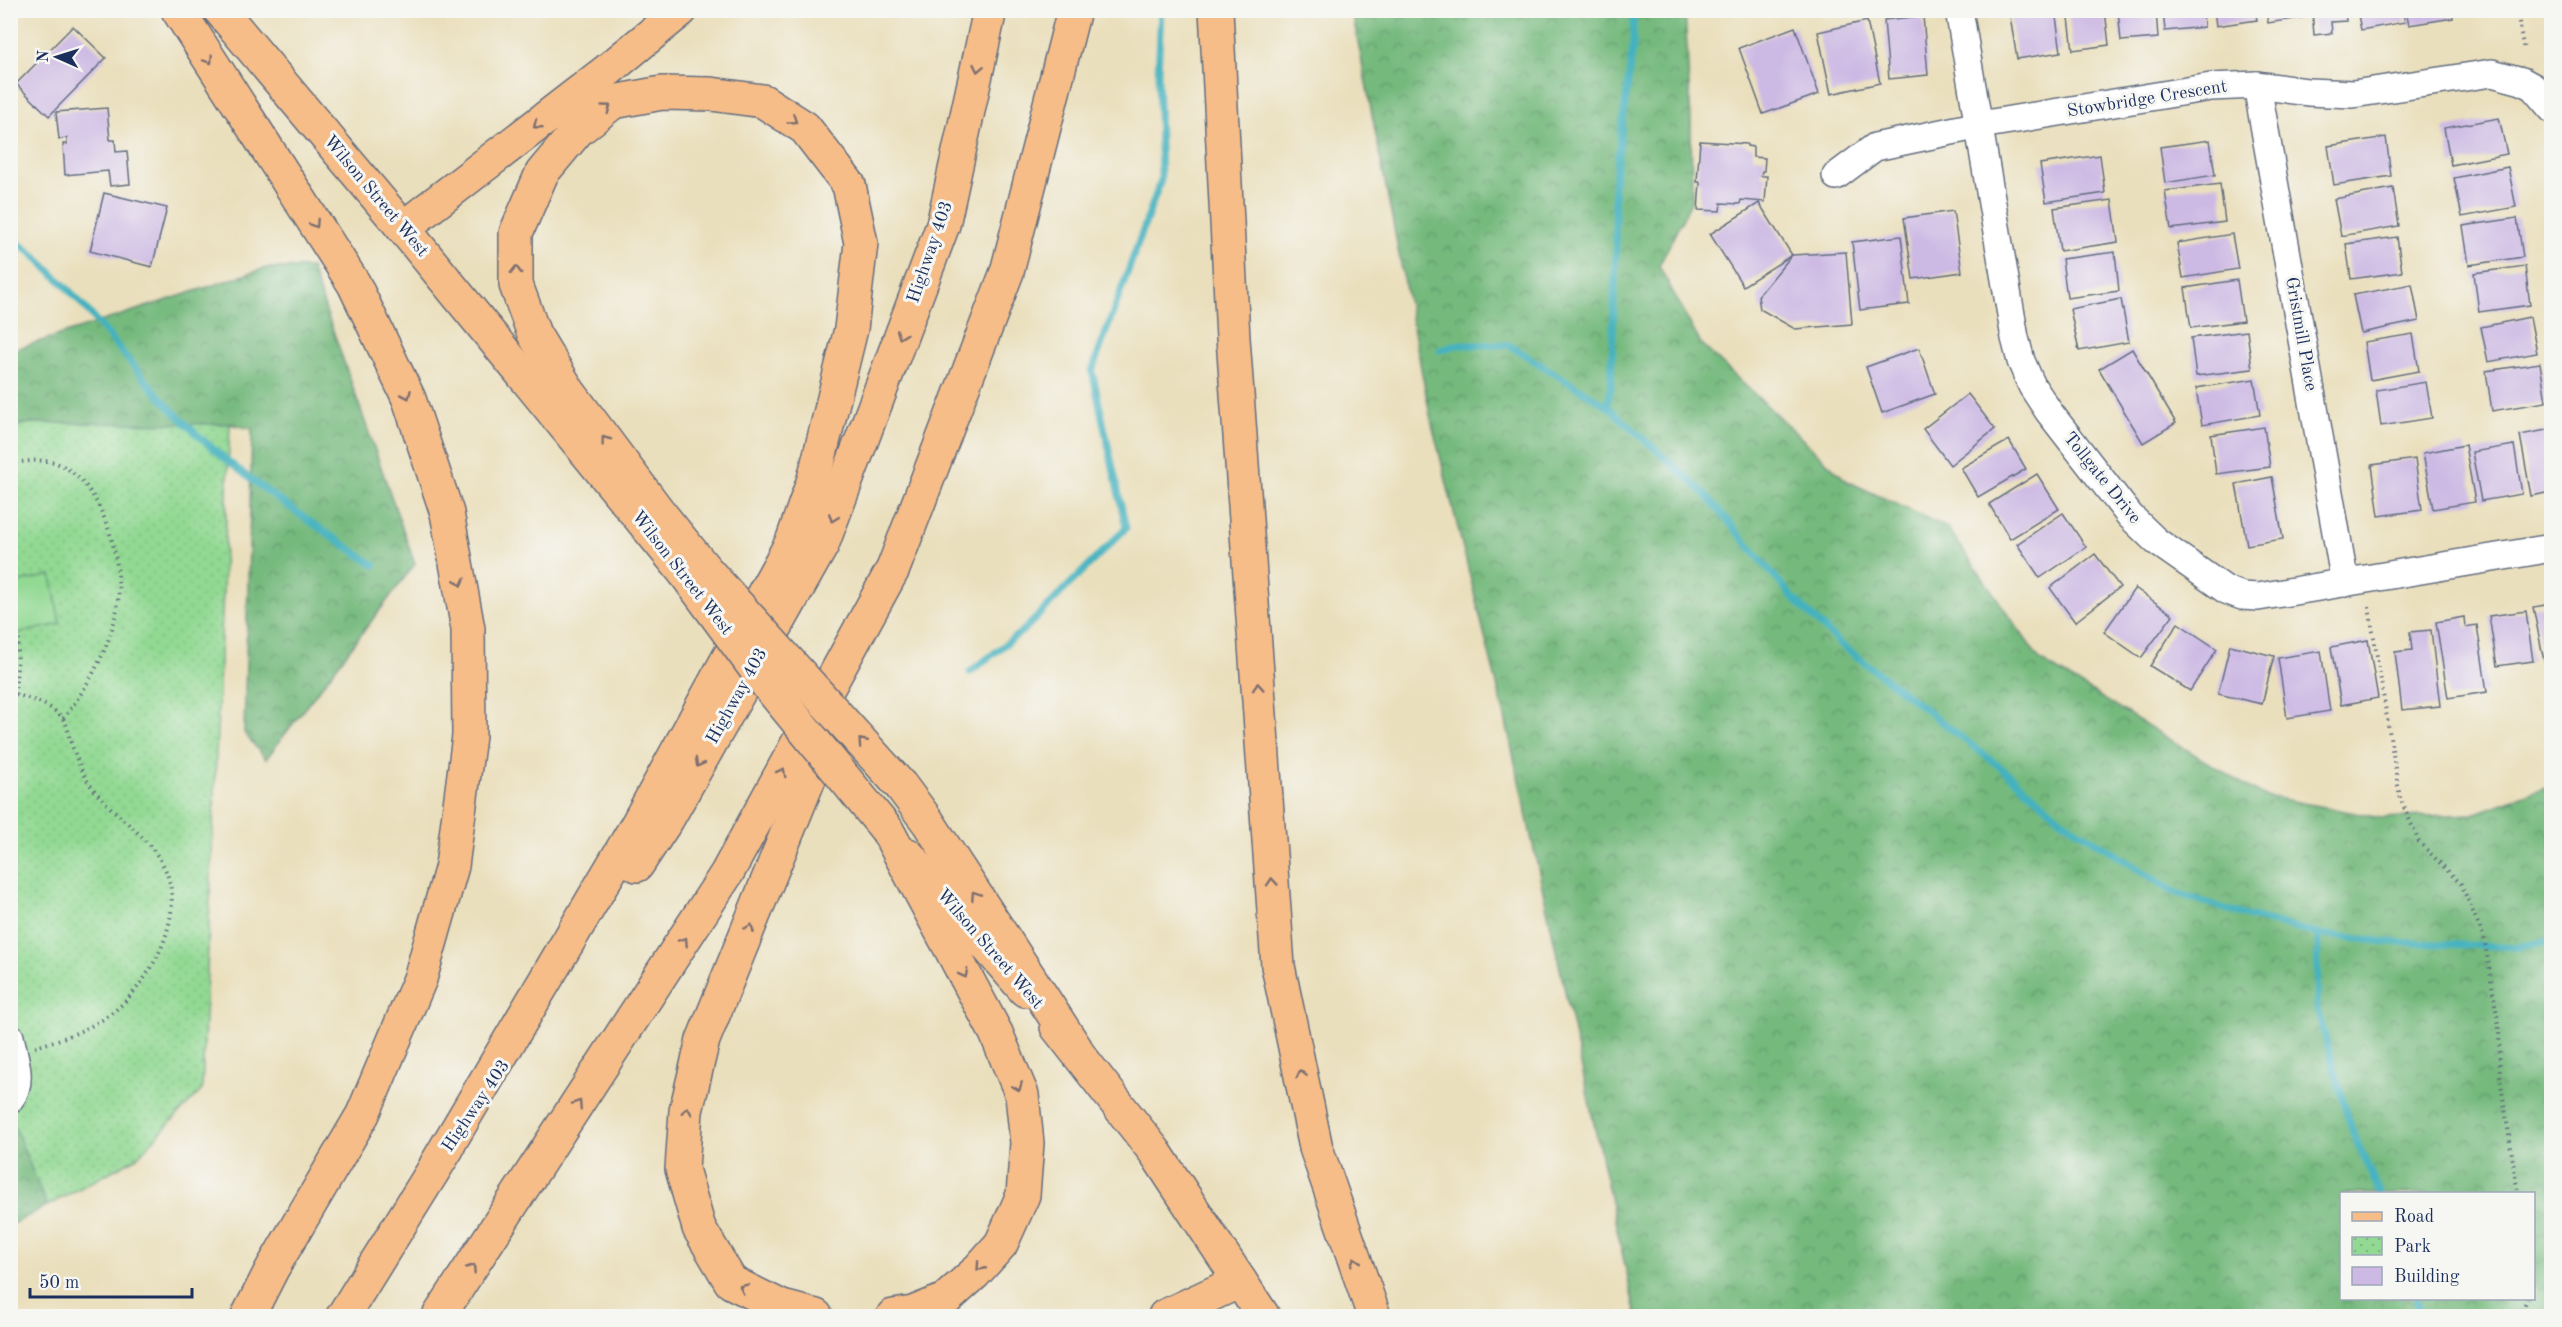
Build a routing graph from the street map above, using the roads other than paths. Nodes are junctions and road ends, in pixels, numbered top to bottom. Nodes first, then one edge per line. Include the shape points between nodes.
1 (178, 10) edge
2 (220, 10) edge
3 (681, 10) edge
4 (990, 10) edge
5 (1074, 10) edge
6 (1216, 10) edge
7 (1959, 10) edge
8 (2258, 85) junction
9 (2552, 108) edge
10 (1980, 125) junction
11 (1836, 176) dead end
12 (403, 228) junction
13 (2552, 548) edge
14 (893, 569) junction
15 (695, 571) junction
16 (2345, 583) junction
17 (886, 830) junction
18 (12, 1045) edge
19 (1076, 1049) junction
20 (10, 1099) edge
21 (436, 1165) junction
22 (1240, 1281) junction
23 (248, 1317) edge
24 (343, 1317) edge
25 (439, 1317) edge
26 (816, 1317) edge
27 (893, 1317) edge
28 (1165, 1317) edge
29 (1263, 1317) edge
30 (1374, 1317) edge

1 -> 23 main road via 354,284 410,399 447,513 468,629 469,736 452,866 420,979 363,1114
2 - 12 main road, Wilson Street West
3 -> 12 main road
4 -> 21 main road, Highway 403 via 943,225 822,545 668,818
5 - 14 main road via 1006,272
30 -> 6 main road via 1316,1148 1278,966 1233,350
7 - 10 street, Tollgate Drive
8 - 9 street, Stowbridge Crescent via 2353,94 2492,73 2533,87
8 - 10 street, Stowbridge Crescent via 2211,87
8 - 16 street, Gristmill Place
10 - 11 street, Stowbridge Crescent via 1875,147
10 - 16 street, Tollgate Drive via 2021,361 2049,412 2130,516 2156,542 2241,596 2258,597
12 - 15 main road, Wilson Street West
13 - 16 street, Tollgate Drive
25 -> 14 main road via 727,873
26 -> 14 main road via 782,1307 731,1282 699,1227 682,1169 686,1111 704,1040
15 - 17 main road, Wilson Street West, bridge via 766,682
19 -> 15 main road, bridge via 901,786
15 -> 21 main road via 658,511 569,392 534,334 516,285 516,233 542,173 578,130 613,102 662,93 763,100 805,128 849,185 861,243 851,329 814,479 792,542 637,825
17 - 19 main road, Wilson Street West
17 -> 27 main road via 996,1033 1022,1095 1027,1143 1023,1195 1001,1244 945,1300
18 - 20 street via 18,1078
19 - 22 main road, Wilson Street West via 1155,1152
21 - 24 main road, Highway 403
22 - 28 main road
22 - 29 main road, Wilson Street West

